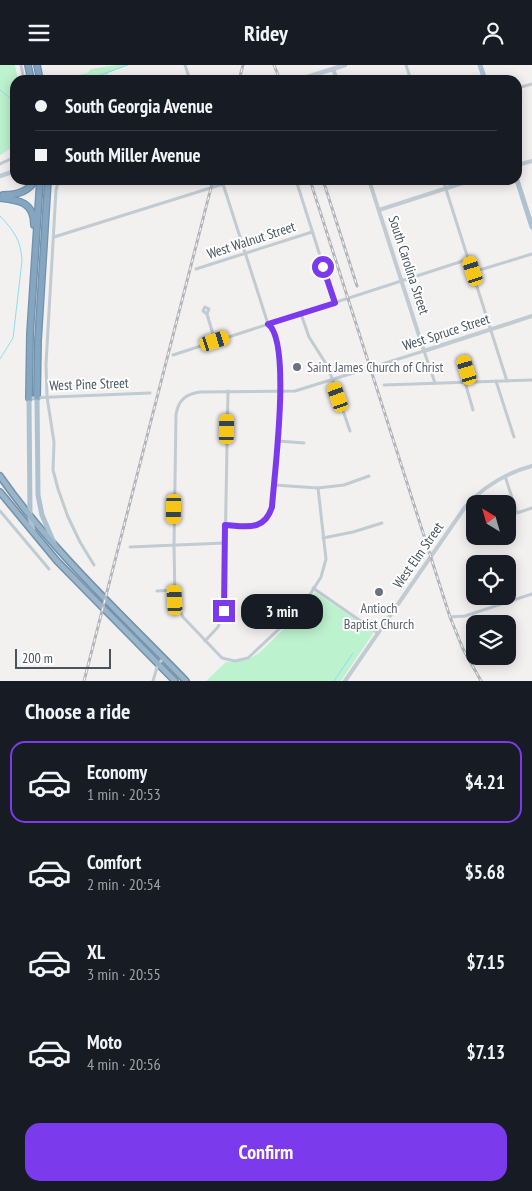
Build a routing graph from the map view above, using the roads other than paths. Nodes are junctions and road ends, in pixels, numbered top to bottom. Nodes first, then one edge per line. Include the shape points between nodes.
1 (345, 65) edge
2 (333, 67) edge
3 (311, 75) edge
4 (32, 185) edge
5 (40, 185) edge
6 (48, 185) edge
7 (58, 185) edge
8 (220, 185) edge
9 (223, 185) edge
10 (298, 185) edge
11 (371, 185) edge
12 (445, 185) edge
13 (456, 185) edge
14 (519, 185) edge
15 (446, 188) junction
16 (0, 194) edge
17 (0, 198) edge
18 (379, 210) junction
19 (532, 227) edge
20 (312, 232) junction
21 (54, 237) junction
22 (36, 239) junction
23 (245, 254) junction
24 (532, 254) edge
25 (469, 259) junction
26 (196, 269) dead end
27 (473, 271) junction
28 (402, 281) junction
29 (335, 303) junction
30 (207, 314) dead end
31 (301, 314) junction
32 (532, 316) edge
33 (268, 324) junction
34 (490, 329) junction
35 (215, 341) junction
36 (424, 351) junction
37 (173, 355) dead end
38 (463, 358) dead end
39 (333, 380) junction
40 (532, 380) edge
41 (496, 381) junction
42 (507, 381) junction
43 (465, 382) junction
44 (470, 382) junction
45 (434, 383) junction
46 (384, 385) dead end
47 (228, 391) junction
48 (280, 391) junction
49 (150, 393) dead end
50 (29, 397) junction
51 (37, 397) junction
52 (47, 397) junction
53 (473, 410) dead end
54 (350, 431) dead end
55 (514, 437) dead end
56 (278, 441) junction
57 (304, 443) dead end
58 (532, 465) edge
59 (0, 476) edge
60 (506, 476) junction
61 (369, 477) dead end
62 (274, 485) junction
63 (318, 488) junction
64 (0, 492) edge
65 (532, 508) edge
66 (0, 511) edge
67 (30, 516) junction
68 (382, 523) dead end
69 (225, 525) junction
70 (37, 538) junction
71 (323, 538) junction
72 (224, 543) junction
73 (174, 545) junction
74 (130, 547) dead end
75 (57, 548) junction
76 (94, 565) dead end
77 (49, 569) dead end
78 (312, 588) junction
79 (174, 590) junction
80 (157, 591) dead end
81 (532, 594) edge
82 (450, 617) dead end
83 (378, 633) junction
84 (204, 641) junction
85 (164, 658) junction
86 (158, 664) junction
87 (153, 681) edge
88 (175, 681) edge
89 (186, 681) edge
90 (345, 681) edge

1 - 2 main road
2 - 3 main road
4 - 16 highway via 23,192
5 - 22 highway
6 - 51 highway
7 - 21 street
8 - 21 street
9 - 23 street
10 - 20 street
11 - 18 street, South Carolina Street
12 - 15 street
13 - 15 street
14 - 19 main road
15 - 18 street
15 - 25 street
17 - 22 highway via 19,201 28,207 34,216
18 - 28 street, South Carolina Street
20 - 23 street, West Walnut Street
20 - 29 street
21 - 52 street via 46,357
22 - 50 highway
23 - 26 street, West Walnut Street
23 - 33 street
24 - 27 street
25 - 27 street
25 - 28 street
27 - 34 street
28 - 29 street
28 - 36 street, South Carolina Street
29 - 31 street
30 - 35 street
31 - 33 street
31 - 39 street via 309,337
32 - 34 street, West Spruce Street
33 - 35 street
33 - 48 street via 279,354
34 - 36 street, West Spruce Street
34 - 42 street
35 - 37 street
36 - 39 street, West Spruce Street
36 - 45 street, South Carolina Street
38 - 44 street
39 - 48 street, West Spruce Street via 300,390
39 - 54 street
40 - 42 street
41 - 42 street
41 - 44 street
41 - 55 street
43 - 44 street
43 - 45 street
43 - 53 street
45 - 46 street
47 - 48 street, West Spruce Street
47 - 69 street
47 - 73 street, West Spruce Street via 193,393 180,401 176,415
48 - 56 street
49 - 52 street, West Pine Street
50 - 51 street, West Pine Street
50 - 67 main road
51 - 52 street, West Pine Street
51 - 75 main road via 40,506
52 - 76 street via 54,442 53,470 58,489 80,542
56 - 57 street
56 - 62 street
58 - 60 street, West Elm Street
59 - 67 highway
60 - 65 street via 516,513
60 - 83 street, West Elm Street via 484,489 462,512
61 - 63 street via 344,485
62 - 63 street
62 - 69 street via 272,507 265,520 252,526
63 - 71 street
64 - 70 highway
66 - 77 street
67 - 70 main road
67 - 75 highway
68 - 71 street
69 - 72 street
70 - 86 highway
71 - 78 street via 326,559 321,577
72 - 73 street
72 - 84 street via 224,611 218,627
73 - 74 street
73 - 79 street
75 - 85 highway
78 - 83 street
78 - 84 street via 296,614 248,658 235,661 222,658
79 - 80 street
79 - 84 street via 179,612
81 - 82 street via 465,616
83 - 90 street, West Elm Street
85 - 86 street
85 - 89 highway
86 - 87 street
86 - 88 highway

